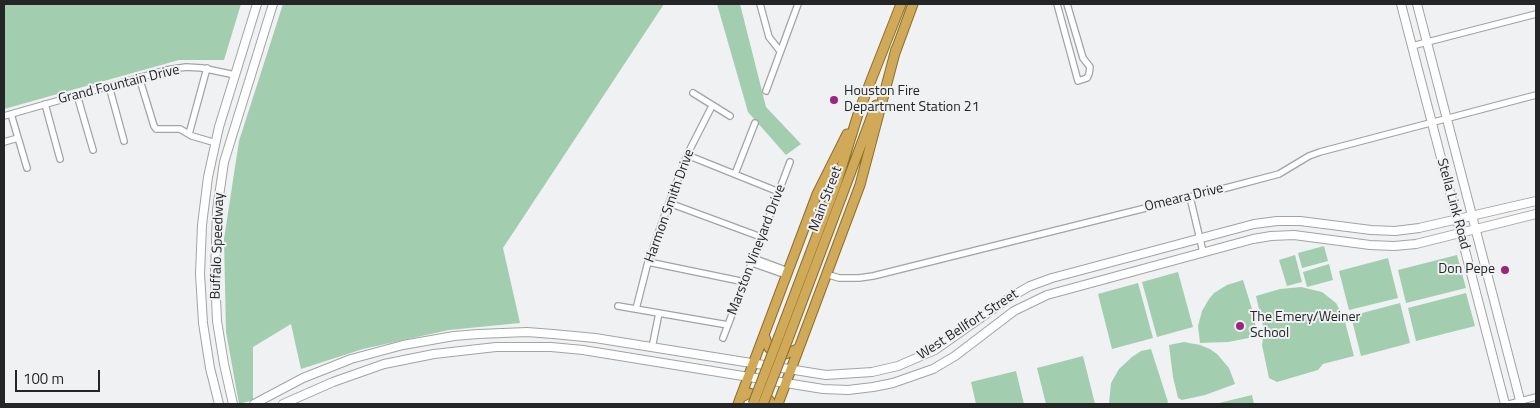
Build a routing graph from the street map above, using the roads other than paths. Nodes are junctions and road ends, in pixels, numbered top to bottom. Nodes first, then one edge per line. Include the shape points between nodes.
1 (257, 4) edge
2 (272, 4) edge
3 (760, 4) edge
4 (798, 4) edge
5 (901, 4) edge
6 (913, 4) edge
7 (1057, 4) edge
8 (1067, 4) edge
9 (1401, 4) edge
10 (1417, 4) edge
11 (1536, 14) edge
12 (1426, 42) junction
13 (1079, 45) junction
14 (1412, 46) junction
15 (1069, 48) junction
16 (896, 49) junction
17 (780, 51) junction
18 (207, 68) junction
19 (235, 75) junction
20 (140, 77) junction
21 (249, 78) junction
22 (108, 86) junction
23 (766, 91) dead end
24 (693, 93) dead end
25 (77, 95) junction
26 (1536, 95) edge
27 (44, 104) junction
28 (712, 106) junction
29 (859, 111) junction
30 (11, 114) junction
31 (4, 116) edge
32 (730, 116) dead end
33 (1446, 118) junction
34 (755, 122) dead end
35 (1432, 122) junction
36 (189, 134) junction
37 (18, 138) junction
38 (124, 141) dead end
39 (4, 142) edge
40 (216, 143) junction
41 (93, 150) dead end
42 (687, 155) junction
43 (60, 159) dead end
44 (212, 160) junction
45 (224, 162) junction
46 (790, 162) dead end
47 (27, 168) dead end
48 (735, 174) junction
49 (778, 192) junction
50 (1190, 197) junction
51 (1536, 201) edge
52 (669, 203) junction
53 (1536, 214) edge
54 (1472, 216) junction
55 (1457, 220) junction
56 (1361, 229) junction
57 (1475, 229) junction
58 (1461, 233) junction
59 (762, 237) junction
60 (1200, 238) junction
61 (1358, 243) junction
62 (1203, 252) junction
63 (753, 261) junction
64 (648, 262) junction
65 (787, 273) junction
66 (826, 274) junction
67 (1061, 275) junction
68 (744, 282) junction
69 (1065, 289) junction
70 (216, 304) junction
71 (201, 305) junction
72 (618, 306) dead end
73 (636, 309) junction
74 (659, 313) junction
75 (728, 325) junction
76 (970, 326) junction
77 (553, 334) junction
78 (764, 334) junction
79 (783, 337) junction
80 (979, 337) junction
81 (723, 338) dead end
82 (402, 345) junction
83 (552, 347) junction
84 (652, 348) junction
85 (798, 349) junction
86 (405, 359) junction
87 (650, 361) junction
88 (753, 363) junction
89 (327, 368) junction
90 (890, 369) junction
91 (790, 370) junction
92 (748, 377) junction
93 (333, 382) junction
94 (893, 383) junction
95 (785, 384) junction
96 (1536, 397) edge
97 (739, 401) edge
98 (1520, 403) edge
99 (219, 404) edge
100 (233, 404) edge
101 (254, 404) edge
102 (283, 404) edge
103 (753, 404) edge
104 (763, 404) edge
105 (771, 404) edge
106 (778, 404) edge
107 (1505, 404) edge
108 (1509, 404) edge

1 - 19 main road, Buffalo Speedway
2 - 21 main road, Buffalo Speedway
3 - 17 street via 769,37
4 - 17 street
5 - 29 highway, Main Street
6 - 16 highway, Main Street
7 - 15 street
8 - 13 street
9 - 14 main road, Stella Link Road
10 - 12 main road, Stella Link Road
11 - 12 street
12 - 14 street
12 - 33 main road, Stella Link Road
13 - 15 street
13 - 15 street via 1090,72 1087,78 1078,81
14 - 35 main road, Stella Link Road
16 - 66 highway via 860,185
16 - 79 highway, Main Street
17 - 23 street
18 - 19 street, Grand Fountain Drive
18 - 20 street, Grand Fountain Drive via 186,67
18 - 36 street
19 - 21 main road
19 - 40 main road, Buffalo Speedway
20 - 22 street, Grand Fountain Drive
20 - 36 street via 156,129 174,128
21 - 45 main road, Buffalo Speedway
22 - 25 street, Grand Fountain Drive
22 - 38 street
24 - 28 street
25 - 27 street, Grand Fountain Drive
25 - 41 street
26 - 33 street, Omeara Drive
27 - 30 street, Grand Fountain Drive
27 - 43 street
28 - 32 street
28 - 42 street, Harmon Smith Drive
29 - 65 highway via 817,194
29 - 79 highway, Main Street
30 - 31 street, Grand Fountain Drive
30 - 37 street
33 - 35 street, Omeara Drive
33 - 54 main road, Stella Link Road
34 - 48 street
35 - 50 street, Omeara Drive via 1315,153 1279,174
35 - 55 main road, Stella Link Road
36 - 40 street
37 - 39 street
37 - 47 street
40 - 44 main road, Buffalo Speedway
42 - 48 street
42 - 52 street, Harmon Smith Drive
44 - 45 main road
44 - 71 main road, Buffalo Speedway via 202,225
45 - 70 main road, Buffalo Speedway via 216,224
46 - 49 street, Marston Vineyard Drive
48 - 49 street
49 - 59 street, Marston Vineyard Drive
50 - 60 street
50 - 66 street, Omeara Drive via 873,276 839,278
51 - 54 main road, West Bellfort Street
52 - 59 street
52 - 64 street, Harmon Smith Drive
53 - 57 main road, West Bellfort Street
54 - 55 main road, West Bellfort Street
54 - 57 main road, Stella Link Road
55 - 56 main road, West Bellfort Street via 1396,231
55 - 58 main road, Stella Link Road
56 - 60 main road, West Bellfort Street via 1308,221 1277,221
56 - 61 main road
57 - 58 main road, West Bellfort Street
57 - 98 main road, Stella Link Road
58 - 61 main road, West Bellfort Street via 1416,244
58 - 107 main road, Stella Link Road
59 - 63 street, Marston Vineyard Drive
60 - 62 street
60 - 67 main road, West Bellfort Street
61 - 62 main road, West Bellfort Street via 1294,235 1271,236
62 - 69 main road, West Bellfort Street
63 - 65 street
63 - 68 street, Marston Vineyard Drive
64 - 68 street
64 - 73 street, Harmon Smith Drive
65 - 78 highway
66 - 85 highway
67 - 69 main road
67 - 76 main road, West Bellfort Street via 1030,286
68 - 75 street, Marston Vineyard Drive
69 - 80 main road, West Bellfort Street via 1030,302
70 - 71 main road
70 - 100 main road, Buffalo Speedway
71 - 99 main road, Buffalo Speedway
72 - 73 street
73 - 74 street
74 - 75 street
74 - 84 street
75 - 81 street, Marston Vineyard Drive
76 - 80 main road
76 - 90 main road, West Bellfort Street via 935,350
77 - 82 main road, West Bellfort Street via 478,334
77 - 83 main road
77 - 84 main road, West Bellfort Street
78 - 85 highway via 769,348 785,354
78 - 88 highway
79 - 103 highway, Main Street, bridge
79 - 104 highway, Main Street, bridge
80 - 94 main road, West Bellfort Street via 933,369
82 - 86 main road
82 - 89 main road, West Bellfort Street
83 - 86 main road, West Bellfort Street via 496,347
83 - 87 main road, West Bellfort Street
84 - 87 main road
84 - 88 main road, West Bellfort Street
85 - 91 highway
86 - 93 main road, West Bellfort Street
87 - 92 main road, West Bellfort Street
88 - 91 main road, West Bellfort Street
88 - 92 highway
89 - 93 main road
89 - 101 main road, West Bellfort Street
90 - 91 main road, West Bellfort Street via 848,375
90 - 94 main road
91 - 95 highway
92 - 95 main road, West Bellfort Street
92 - 97 highway
93 - 102 main road, West Bellfort Street
94 - 95 main road, West Bellfort Street via 848,390
95 - 106 highway
96 - 98 street
97 - 105 highway via 749,393 769,400
98 - 108 street

